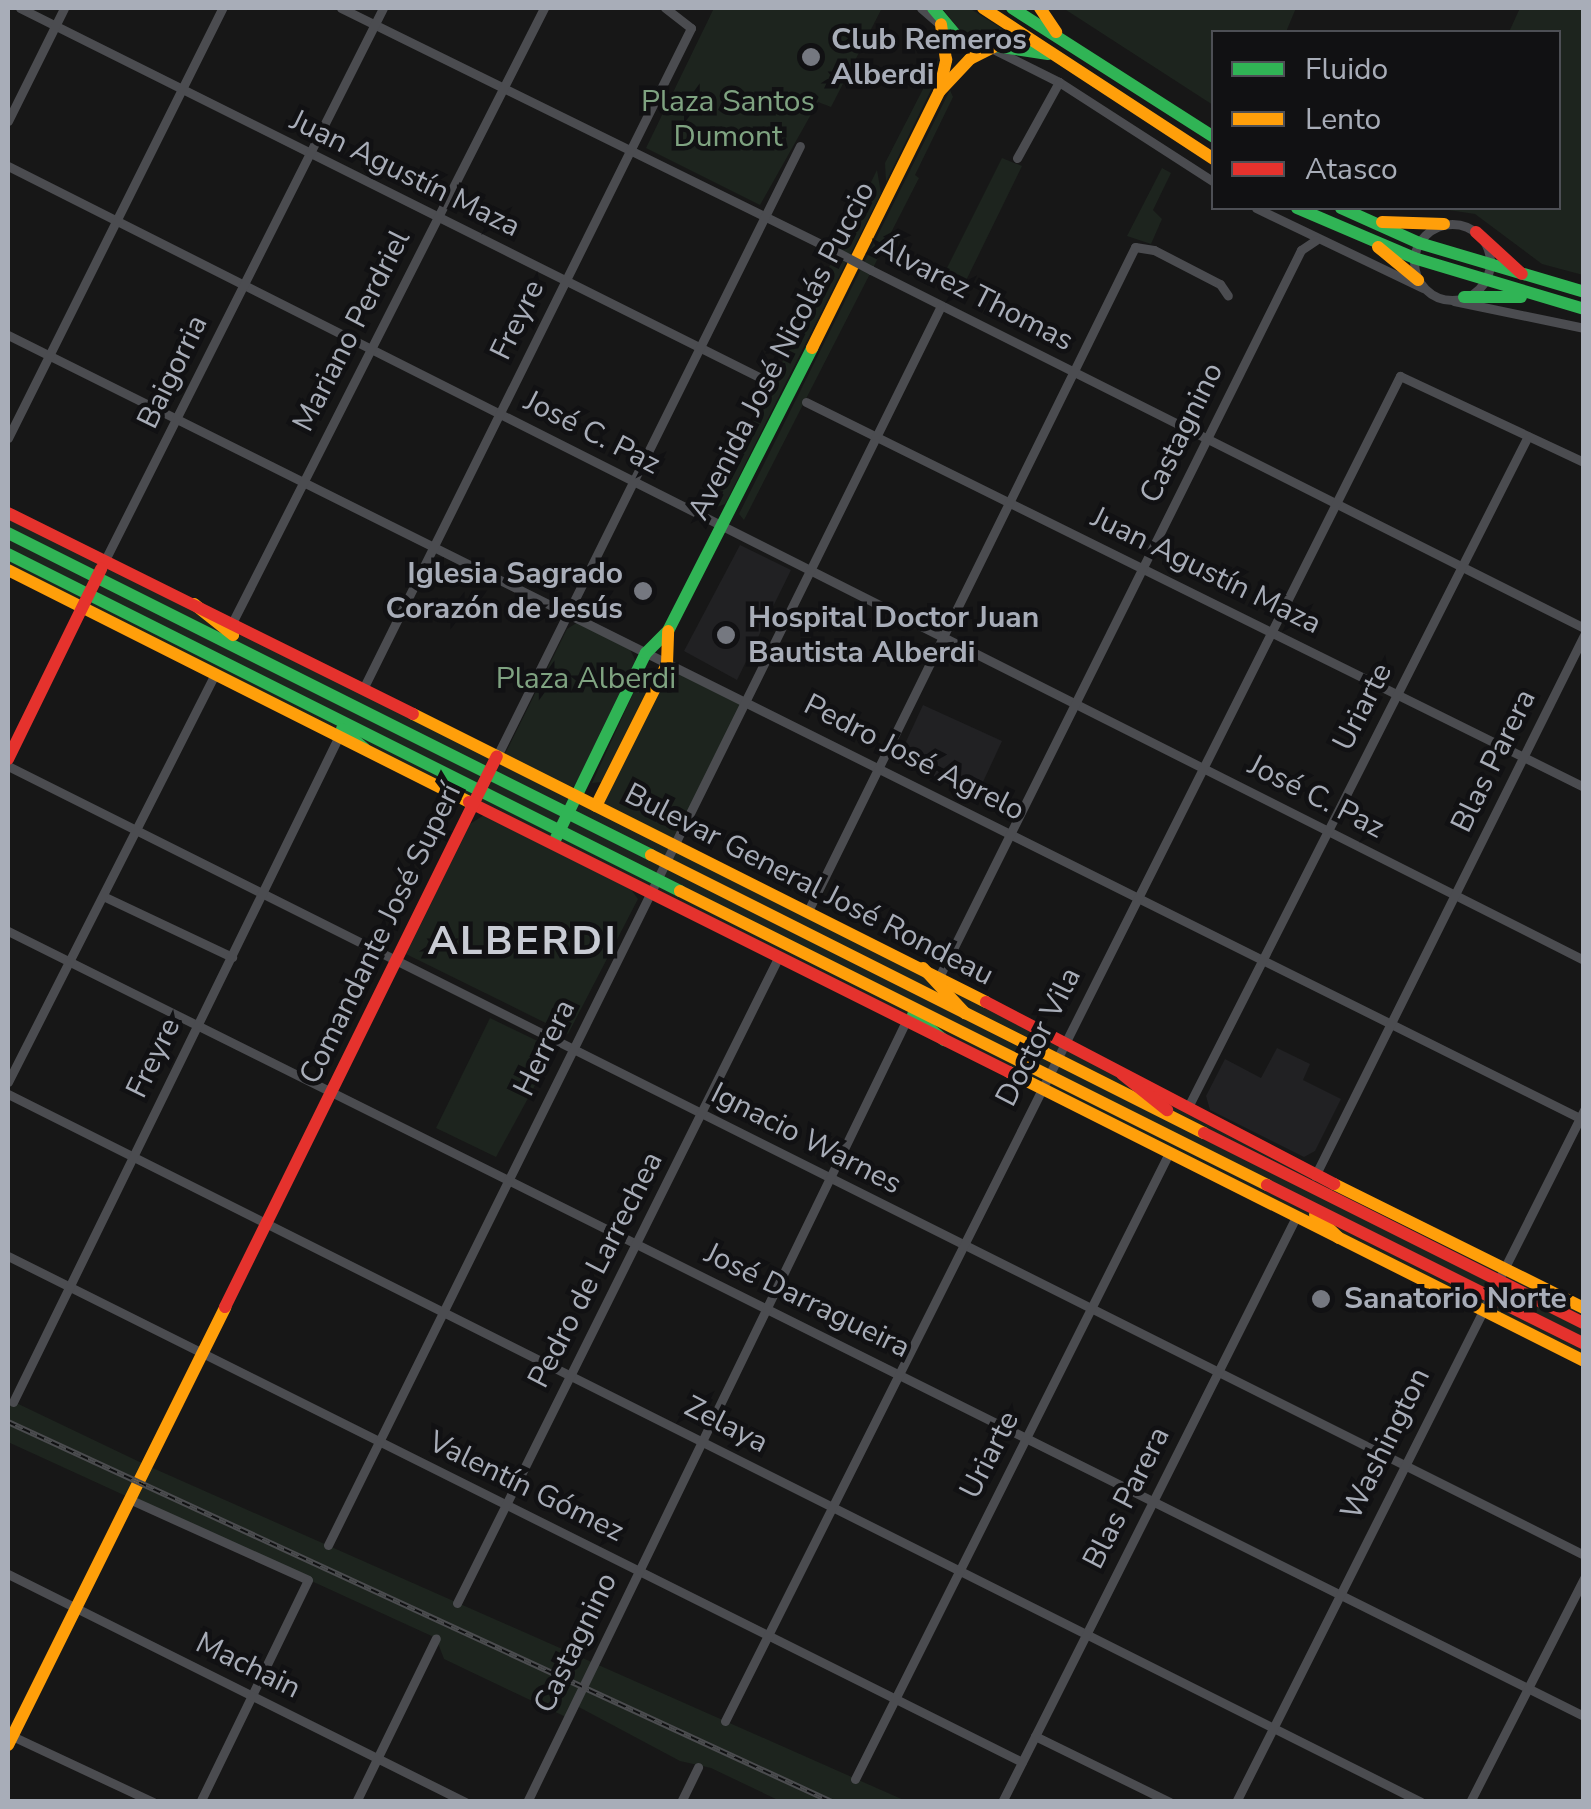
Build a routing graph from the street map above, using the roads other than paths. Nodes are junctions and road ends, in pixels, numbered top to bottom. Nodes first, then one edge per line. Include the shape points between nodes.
1 (20, 8) edge
2 (64, 8) edge
3 (222, 8) edge
4 (341, 8) edge
5 (383, 8) edge
6 (544, 8) edge
7 (664, 8) edge
8 (922, 8) edge
9 (983, 8) edge
10 (1012, 8) edge
11 (1040, 8) edge
12 (1028, 12) edge
13 (939, 21) edge
14 (374, 24) junction
15 (54, 28) junction
16 (1019, 30) junction
17 (1060, 38) junction
18 (990, 46) junction
19 (1062, 58) junction
20 (1059, 82) junction
21 (503, 88) junction
22 (180, 91) junction
23 (939, 92) junction
24 (8, 121) edge
25 (1211, 135) edge
26 (800, 146) dead end
27 (630, 150) junction
28 (309, 154) junction
29 (1211, 157) edge
30 (1016, 158) dead end
31 (8, 166) edge
32 (1211, 180) edge
33 (1260, 210) edge
34 (1302, 210) edge
35 (1345, 210) edge
36 (765, 216) junction
37 (437, 218) junction
38 (115, 220) junction
39 (1372, 222) junction
40 (1444, 224) junction
41 (1476, 232) junction
42 (1364, 236) junction
43 (1316, 240) junction
44 (1419, 242) junction
45 (1414, 258) junction
46 (1489, 266) junction
47 (1528, 279) junction
48 (566, 281) junction
49 (1484, 281) junction
50 (1422, 284) junction
51 (244, 285) junction
52 (1584, 292) edge
53 (1228, 296) dead end
54 (1531, 296) junction
55 (1464, 297) junction
56 (1446, 299) junction
57 (941, 306) junction
58 (1584, 310) edge
59 (1584, 328) edge
60 (8, 335) edge
61 (699, 347) junction
62 (371, 349) junction
63 (49, 356) junction
64 (1074, 372) junction
65 (770, 382) dead end
66 (806, 402) dead end
67 (500, 414) junction
68 (177, 420) junction
69 (877, 435) junction
70 (1528, 436) junction
71 (8, 438) edge
72 (1207, 439) junction
73 (1584, 462) edge
74 (632, 481) junction
75 (303, 482) junction
76 (1010, 501) junction
77 (1336, 504) junction
78 (8, 512) edge
79 (723, 526) junction
80 (8, 533) edge
81 (434, 548) junction
82 (8, 554) edge
83 (104, 562) junction
84 (1462, 567) junction
85 (1144, 568) junction
86 (8, 570) edge
87 (810, 570) junction
88 (97, 576) junction
89 (88, 593) junction
90 (194, 604) junction
91 (81, 606) junction
92 (566, 613) junction
93 (232, 623) junction
94 (668, 631) junction
95 (1271, 631) junction
96 (1584, 631) edge
97 (943, 637) junction
98 (646, 654) junction
99 (260, 656) junction
100 (667, 664) junction
101 (215, 674) junction
102 (364, 688) junction
103 (1397, 694) junction
104 (745, 701) junction
105 (1077, 704) junction
106 (324, 713) junction
107 (339, 736) junction
108 (365, 749) junction
109 (497, 756) junction
110 (1524, 758) junction
111 (8, 763) edge
112 (878, 768) junction
113 (1202, 768) junction
114 (488, 775) junction
115 (1584, 787) edge
116 (577, 796) junction
117 (477, 798) junction
118 (596, 806) junction
119 (566, 816) junction
120 (560, 830) junction
121 (1328, 831) junction
122 (136, 832) junction
123 (1008, 834) junction
124 (553, 844) junction
125 (674, 845) junction
126 (660, 872) junction
127 (650, 893) junction
128 (1455, 895) junction
129 (103, 896) junction
130 (262, 896) junction
131 (1137, 898) junction
132 (808, 910) junction
133 (8, 931) edge
134 (232, 957) junction
135 (396, 958) junction
136 (778, 958) junction
137 (1262, 960) junction
138 (1584, 960) edge
139 (69, 962) junction
140 (924, 968) junction
141 (940, 977) junction
142 (891, 997) junction
143 (906, 1021) junction
144 (975, 1023) junction
145 (1391, 1024) junction
146 (198, 1026) junction
147 (944, 1040) junction
148 (1064, 1042) junction
149 (572, 1050) junction
150 (1054, 1062) junction
151 (1122, 1074) junction
152 (8, 1082) edge
153 (1043, 1083) junction
154 (330, 1092) junction
155 (8, 1094) edge
156 (1188, 1107) junction
157 (702, 1114) junction
158 (1582, 1116) edge
159 (1190, 1129) junction
160 (1169, 1153) junction
161 (133, 1157) junction
162 (1315, 1176) junction
163 (831, 1179) junction
164 (507, 1180) junction
165 (1301, 1211) junction
166 (265, 1223) junction
167 (637, 1244) junction
168 (962, 1245) junction
169 (8, 1256) edge
170 (1500, 1273) junction
171 (69, 1287) junction
172 (1487, 1296) junction
173 (1584, 1308) edge
174 (767, 1309) junction
175 (1091, 1309) junction
176 (1480, 1310) junction
177 (442, 1311) junction
178 (1584, 1323) edge
179 (1584, 1344) edge
180 (202, 1353) junction
181 (1584, 1362) edge
182 (1219, 1373) junction
183 (898, 1374) junction
184 (571, 1376) junction
185 (13, 1402) dead end
186 (1026, 1438) junction
187 (377, 1440) junction
188 (702, 1442) junction
189 (1403, 1465) junction
190 (128, 1499) junction
191 (1154, 1502) junction
192 (507, 1505) junction
193 (832, 1507) junction
194 (328, 1545) dead end
195 (1584, 1555) edge
196 (638, 1570) junction
197 (960, 1570) junction
198 (8, 1574) edge
199 (1584, 1578) edge
200 (1339, 1594) junction
201 (457, 1603) dead end
202 (75, 1608) junction
203 (1086, 1634) junction
204 (768, 1635) junction
205 (436, 1638) dead end
206 (1528, 1688) junction
207 (251, 1695) junction
208 (896, 1698) junction
209 (1584, 1716) edge
210 (725, 1722) dead end
211 (1273, 1727) junction
212 (1035, 1736) junction
213 (9, 1738) edge
214 (377, 1758) junction
215 (1022, 1762) junction
216 (698, 1767) dead end
217 (855, 1779) dead end
218 (153, 1802) edge
219 (200, 1802) edge
220 (356, 1802) edge
221 (466, 1802) edge
222 (527, 1802) edge
223 (681, 1802) edge
224 (1002, 1802) edge
225 (1170, 1802) edge
226 (1236, 1802) edge
227 (1422, 1802) edge
228 (1470, 1802) edge

1 - 15 street, Juan Agustín Maza
2 - 15 street
3 - 22 street
4 - 14 street, Álvarez Thomas
5 - 14 street, Baigorria
6 - 21 street, Mariano Perdriel
7 - 27 street, Freyre via 691,28
8 - 13 street
9 - 16 main road
10 - 12 main road
11 - 17 main road
12 - 16 main road
12 - 17 main road
13 - 18 main road
13 - 23 main road, Avenida José Nicolás Puccio
14 - 21 street, Álvarez Thomas
14 - 28 street, Baigorria
15 - 22 street, Juan Agustín Maza
15 - 24 street
16 - 18 main road, Avenida José Nicolás Puccio
16 - 19 main road
17 - 25 main road
18 - 19 main road
18 - 20 street
18 - 23 main road, Avenida José Nicolás Puccio
19 - 29 main road
20 - 30 street
20 - 32 street
21 - 27 street, Álvarez Thomas
21 - 37 street, Mariano Perdriel
22 - 28 street, Juan Agustín Maza
22 - 38 street
23 - 79 main road, Avenida José Nicolás Puccio
26 - 36 street, Comandante José Superí
27 - 36 street, Álvarez Thomas
27 - 48 street, Freyre
28 - 37 street, Juan Agustín Maza
28 - 51 street, Baigorria
31 - 38 street, José C. Paz
33 - 43 street
34 - 42 main road
35 - 39 main road
36 - 57 street, Álvarez Thomas, bridge
36 - 61 street, Comandante José Superí
37 - 48 street, Juan Agustín Maza
37 - 62 street, Mariano Perdriel
38 - 51 street, José C. Paz
38 - 63 street
39 - 40 main road
39 - 44 main road
40 - 41 street
40 - 44 street
41 - 46 street
41 - 47 main road
42 - 45 main road
42 - 50 main road
43 - 50 street
43 - 72 street, Castagnino via 1301,250
44 - 45 street
44 - 46 main road
45 - 49 main road
45 - 50 street
46 - 47 main road
46 - 49 street
47 - 52 main road
48 - 61 street, Juan Agustín Maza
48 - 67 street, Freyre
49 - 54 main road
49 - 55 street
50 - 56 street
51 - 62 street, José C. Paz
51 - 68 street, Baigorria
53 - 64 street via 1220,284 1135,247
54 - 55 main road
54 - 58 main road
55 - 56 street
56 - 59 street
57 - 64 street, Álvarez Thomas
57 - 69 street, Herrera
60 - 63 street, Pedro José Agrelo
61 - 65 street, Juan Agustín Maza
61 - 74 street, Comandante José Superí
62 - 67 street, José C. Paz
62 - 75 street, Mariano Perdriel
63 - 68 street, Pedro José Agrelo
63 - 71 street
64 - 72 street, Álvarez Thomas
64 - 76 street
66 - 69 street, Juan Agustín Maza
67 - 74 street, José C. Paz
67 - 81 street, Freyre
68 - 75 street, Pedro José Agrelo
68 - 83 street, Baigorria
69 - 76 street, Juan Agustín Maza
69 - 87 street, Herrera
70 - 73 street
70 - 77 street, Doctor Vila via 1400,376
70 - 84 street, Uriarte
72 - 77 street, Álvarez Thomas
72 - 85 street, Castagnino
74 - 79 street, José C. Paz
74 - 92 street, Comandante José Superí
75 - 81 street, Pedro José Agrelo
75 - 93 street, Mariano Perdriel
76 - 85 street, Juan Agustín Maza
76 - 97 street
77 - 84 street, Álvarez Thomas
77 - 95 street, Doctor Vila
78 - 83 main road, Bulevar General José Rondeau
79 - 87 street, José C. Paz
79 - 94 main road, Avenida José Nicolás Puccio
80 - 88 main road, Bulevar General José Rondeau
81 - 92 street, Pedro José Agrelo
81 - 102 street, Freyre
82 - 89 main road, Bulevar General José Rondeau
83 - 88 main road, Baigorria
83 - 90 main road, Bulevar General José Rondeau
84 - 96 street, Álvarez Thomas
84 - 103 street, Uriarte
85 - 95 street, Juan Agustín Maza
85 - 105 street, Castagnino
86 - 91 main road, Bulevar General José Rondeau
87 - 97 street, José C. Paz
87 - 104 street, Herrera
88 - 89 main road, Baigorria
88 - 99 main road, Bulevar General José Rondeau
89 - 91 main road, Baigorria
89 - 106 main road, Bulevar General José Rondeau
90 - 93 main road, Bulevar General José Rondeau
90 - 99 main road
91 - 101 main road, Bulevar General José Rondeau
91 - 111 main road, Baigorria
92 - 98 street, Pedro José Agrelo
92 - 109 street, Comandante José Superí
93 - 102 main road, Bulevar General José Rondeau
94 - 98 main road, Avenida José Nicolás Puccio
94 - 100 main road, Avenida José Nicolás Puccio
95 - 103 street, Juan Agustín Maza
95 - 113 street, Doctor Vila
96 - 110 street, Blas Parera
97 - 105 street, José C. Paz
97 - 112 street
98 - 100 street, Pedro José Agrelo
98 - 116 main road, Avenida José Nicolás Puccio
99 - 114 main road, Bulevar General José Rondeau
100 - 104 street, Pedro José Agrelo
100 - 118 main road, Avenida José Nicolás Puccio
101 - 107 main road, Bulevar General José Rondeau
101 - 122 street
102 - 109 main road, Bulevar General José Rondeau
103 - 110 street, Juan Agustín Maza
103 - 121 street, Uriarte
104 - 112 street, Pedro José Agrelo
104 - 125 street, Herrera
105 - 113 street, José C. Paz
105 - 123 street, Castagnino
106 - 108 main road
106 - 117 main road, Bulevar General José Rondeau
107 - 108 main road, Bulevar General José Rondeau
107 - 130 street, Freyre
108 - 117 main road, Bulevar General José Rondeau
109 - 114 main road, Comandante José Superí
109 - 116 main road, Bulevar General José Rondeau
110 - 115 street, Juan Agustín Maza
110 - 128 street, Blas Parera
111 - 122 street, Ignacio Warnes
112 - 123 street, Pedro José Agrelo
112 - 132 street
113 - 121 street, José C. Paz
113 - 131 street, Doctor Vila
114 - 117 main road, Comandante José Superí
114 - 119 main road, Bulevar General José Rondeau
116 - 118 main road, Bulevar General José Rondeau
116 - 119 main road, Avenida José Nicolás Puccio
117 - 120 main road, Bulevar General José Rondeau
117 - 124 main road, Bulevar General José Rondeau
117 - 135 main road, Comandante José Superí
118 - 125 main road, Bulevar General José Rondeau
119 - 120 main road, Avenida José Nicolás Puccio
119 - 126 main road, Bulevar General José Rondeau
120 - 124 main road, Avenida José Nicolás Puccio
120 - 126 main road, Bulevar General José Rondeau
121 - 128 street, José C. Paz
121 - 137 street, Uriarte
122 - 129 street
122 - 130 street, Ignacio Warnes
123 - 131 street, Pedro José Agrelo
123 - 141 street, Castagnino
124 - 127 main road, Bulevar General José Rondeau
125 - 126 street, Herrera
125 - 132 main road, Bulevar General José Rondeau
126 - 127 street, Herrera
126 - 142 main road, Bulevar General José Rondeau
126 - 144 main road, Bulevar General José Rondeau
127 - 136 main road, Bulevar General José Rondeau
127 - 149 street, Herrera
128 - 138 street, José C. Paz
128 - 145 street, Blas Parera
129 - 134 street
129 - 139 street
130 - 134 street, Freyre
130 - 135 street, Ignacio Warnes
131 - 137 street, Pedro José Agrelo
131 - 148 street, Doctor Vila
132 - 140 main road, Bulevar General José Rondeau
133 - 139 street, José Darragueira
134 - 146 street, Freyre
135 - 149 street, Ignacio Warnes
135 - 154 main road, Comandante José Superí
136 - 143 main road, Bulevar General José Rondeau
136 - 157 street, Pedro de Larrechea
137 - 145 street, Pedro José Agrelo
137 - 156 street, Uriarte
139 - 146 street, José Darragueira
139 - 152 street
140 - 141 main road, Bulevar General José Rondeau
140 - 144 main road
141 - 148 main road, Bulevar General José Rondeau
142 - 147 main road
142 - 153 main road, Bulevar General José Rondeau
143 - 147 main road, Bulevar General José Rondeau
143 - 163 street, Castagnino
144 - 150 main road, Bulevar General José Rondeau
145 - 158 street, Pedro José Agrelo
145 - 162 street, Blas Parera
146 - 154 street, José Darragueira
146 - 161 street, Freyre
147 - 153 main road, Bulevar General José Rondeau
148 - 150 street, Doctor Vila
148 - 151 main road, Bulevar General José Rondeau
149 - 157 street, Ignacio Warnes
149 - 164 street, Herrera
150 - 153 street, Doctor Vila
150 - 159 main road, Bulevar General José Rondeau
151 - 156 main road, Bulevar General José Rondeau
151 - 159 main road
153 - 160 main road, Bulevar General José Rondeau
153 - 165 main road, Bulevar General José Rondeau
153 - 168 street, Doctor Vila
154 - 164 street, José Darragueira
154 - 166 main road, Comandante José Superí
155 - 161 street, Zelaya
156 - 162 main road, Bulevar General José Rondeau
157 - 163 street, Ignacio Warnes
157 - 167 street, Pedro de Larrechea
158 - 170 street, Washington
159 - 170 main road, Bulevar General José Rondeau
160 - 165 main road, Bulevar General José Rondeau
160 - 175 street, Uriarte
161 - 166 street, Zelaya
161 - 171 street, Freyre
162 - 170 main road, Bulevar General José Rondeau
163 - 168 street, Ignacio Warnes
163 - 174 street, Castagnino
164 - 167 street, José Darragueira
164 - 177 street, Herrera
165 - 172 main road, Bulevar General José Rondeau
165 - 176 main road via 1339,1238
165 - 182 street, Blas Parera
166 - 177 street, Zelaya
166 - 180 main road, Comandante José Superí
167 - 174 street, José Darragueira
167 - 184 street, Pedro de Larrechea
168 - 175 street, Ignacio Warnes
168 - 183 street, Doctor Vila
169 - 171 street, Valentín Gómez
170 - 172 street, Washington
170 - 173 main road, Bulevar General José Rondeau
170 - 178 main road, Bulevar General José Rondeau
171 - 180 street, Valentín Gómez
171 - 185 street, Freyre
172 - 176 street, Washington
172 - 179 main road, Bulevar General José Rondeau
174 - 183 street, José Darragueira
174 - 188 street, Castagnino
175 - 182 street, Ignacio Warnes
175 - 186 street, Uriarte
176 - 181 main road
176 - 189 street, Washington
177 - 184 street, Zelaya
177 - 187 street, Herrera
180 - 187 street, Valentín Gómez
180 - 190 main road, Comandante José Superí
182 - 189 street, Ignacio Warnes
182 - 191 street, Blas Parera
183 - 186 street, José Darragueira
183 - 193 street, Doctor Vila
184 - 188 street, Zelaya
184 - 192 street, Pedro de Larrechea
186 - 191 street, José Darragueira
186 - 197 street, Uriarte
187 - 192 street, Valentín Gómez
187 - 194 street, Herrera
188 - 193 street, Zelaya
188 - 196 street, Castagnino
189 - 195 street, Ignacio Warnes
189 - 200 street, Washington
190 - 202 main road, Comandante José Superí
190 - 207 street via 308,1580
191 - 200 street, José Darragueira
191 - 203 street, Blas Parera
192 - 196 street, Valentín Gómez
192 - 201 street, Pedro de Larrechea
193 - 197 street, Zelaya
193 - 204 street, Doctor Vila
196 - 204 street, Valentín Gómez
196 - 222 street, Castagnino
197 - 203 street, Zelaya
197 - 208 street, Uriarte
198 - 202 street, Machain
199 - 206 street
200 - 206 street, José Darragueira
200 - 211 street, Washington
202 - 207 street, Machain
202 - 213 main road, Comandante José Superí
203 - 211 street, Zelaya
203 - 212 street, Blas Parera
204 - 208 street, Valentín Gómez
204 - 210 street, Doctor Vila
205 - 214 street
206 - 209 street, José Darragueira
206 - 228 street
207 - 214 street, Machain
207 - 219 street
208 - 215 street, Valentín Gómez
208 - 217 street, Uriarte
211 - 226 street, Washington
211 - 227 street, Zelaya
212 - 215 street, Blas Parera
212 - 225 street
213 - 218 street
214 - 220 street
214 - 221 street, Machain
215 - 224 street, Blas Parera
216 - 223 street

